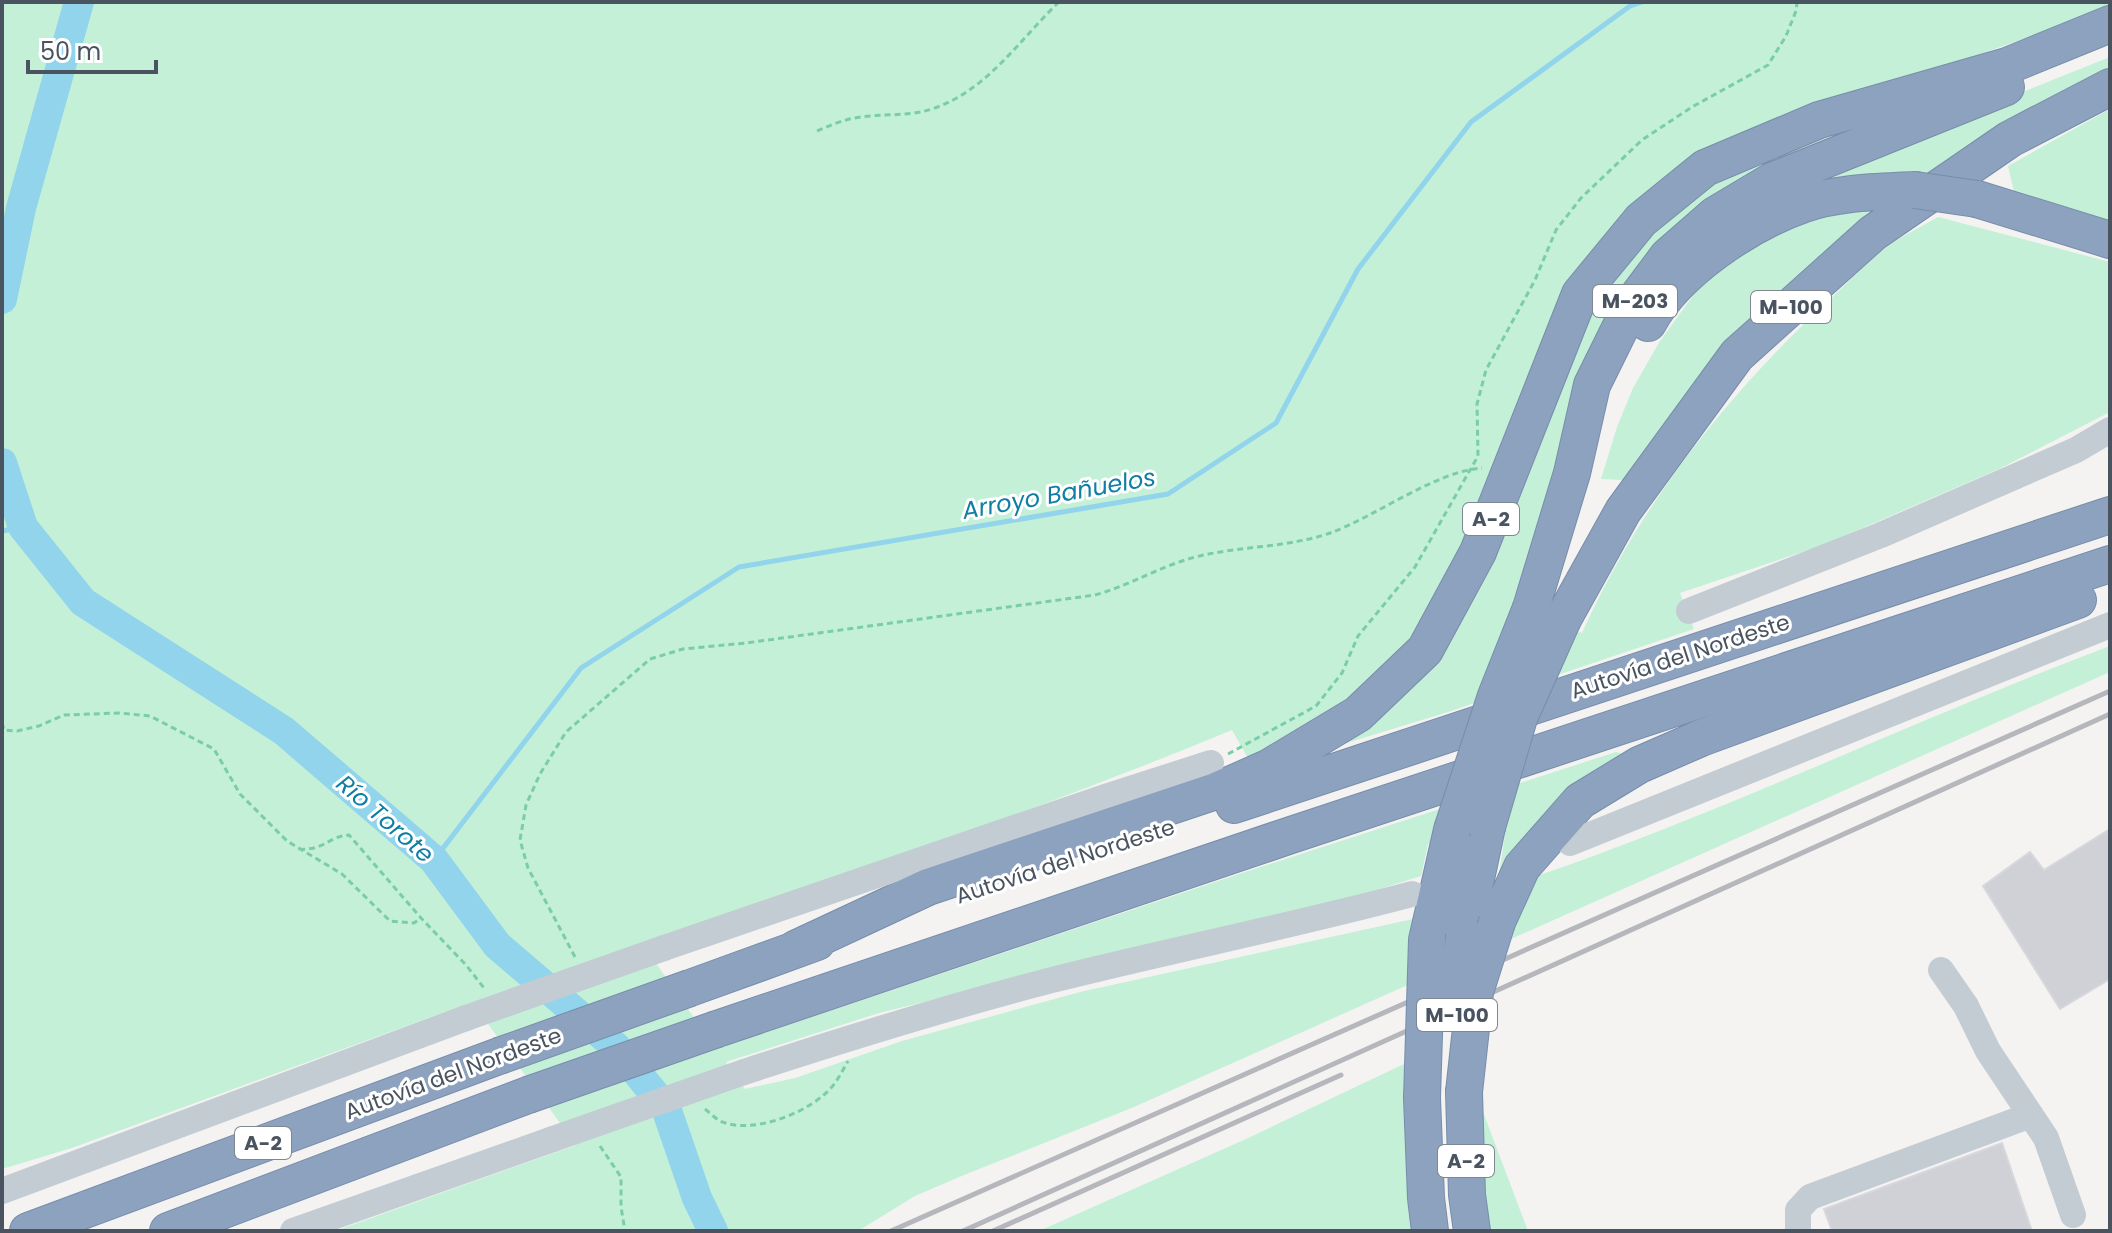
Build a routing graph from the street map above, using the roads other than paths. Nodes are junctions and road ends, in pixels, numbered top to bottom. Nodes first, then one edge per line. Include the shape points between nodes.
1 (2110, 24) edge
2 (2110, 45) edge
3 (2110, 87) edge
4 (2110, 240) edge
5 (2110, 430) edge
6 (2110, 515) edge
7 (2110, 564) edge
8 (2110, 588) edge
9 (1689, 611) dead end
10 (1547, 613) junction
11 (2110, 625) edge
12 (1211, 763) road end
13 (1469, 828) junction
14 (1570, 843) dead end
15 (1412, 894) dead end
16 (795, 949) junction
17 (1941, 970) dead end
18 (1445, 1095) junction
19 (2031, 1115) junction
20 (2, 1191) edge
21 (2073, 1215) dead end
22 (28, 1231) edge
23 (168, 1231) edge
24 (293, 1231) edge
25 (1430, 1231) edge
26 (1458, 1231) edge
27 (1472, 1231) edge
28 (1798, 1231) edge

1 - 16 highway, A-2 via 2007,66 1819,120 1705,168 1641,220 1580,294 1478,552 1425,650 1358,714 1268,768 1216,791 928,887
2 - 10 highway, M-203 via 1772,181 1715,215 1668,256 1632,304 1592,385
3 - 10 highway, M-100 via 2010,139 1873,233 1737,355
4 - 10 highway, bridge via 1977,199 1915,190 1805,204 1726,242 1683,279 1653,315 1611,393
5 - 9 street via 2076,450 1881,535
6 - 16 highway, Autovía del Nordeste / A-2
7 - 23 highway, A-2, bridge via 717,1029
8 - 18 highway, A-2, bridge via 1701,738 1639,765 1580,801 1522,867 1497,922
10 - 13 highway, M-100, bridge via 1519,718
11 - 14 street
12 - 20 street, bridge via 466,1018
13 - 18 highway, M-100, bridge via 1464,935
13 - 18 highway, bridge via 1427,940
15 - 24 street, bridge via 1052,980 851,1037
16 - 22 highway, Autovía del Nordeste / A-2, bridge
17 - 19 street
18 - 25 highway via 1426,1198
18 - 26 highway
18 - 27 highway, A-2
19 - 21 street via 2046,1138
19 - 28 street via 1810,1197 1798,1210

